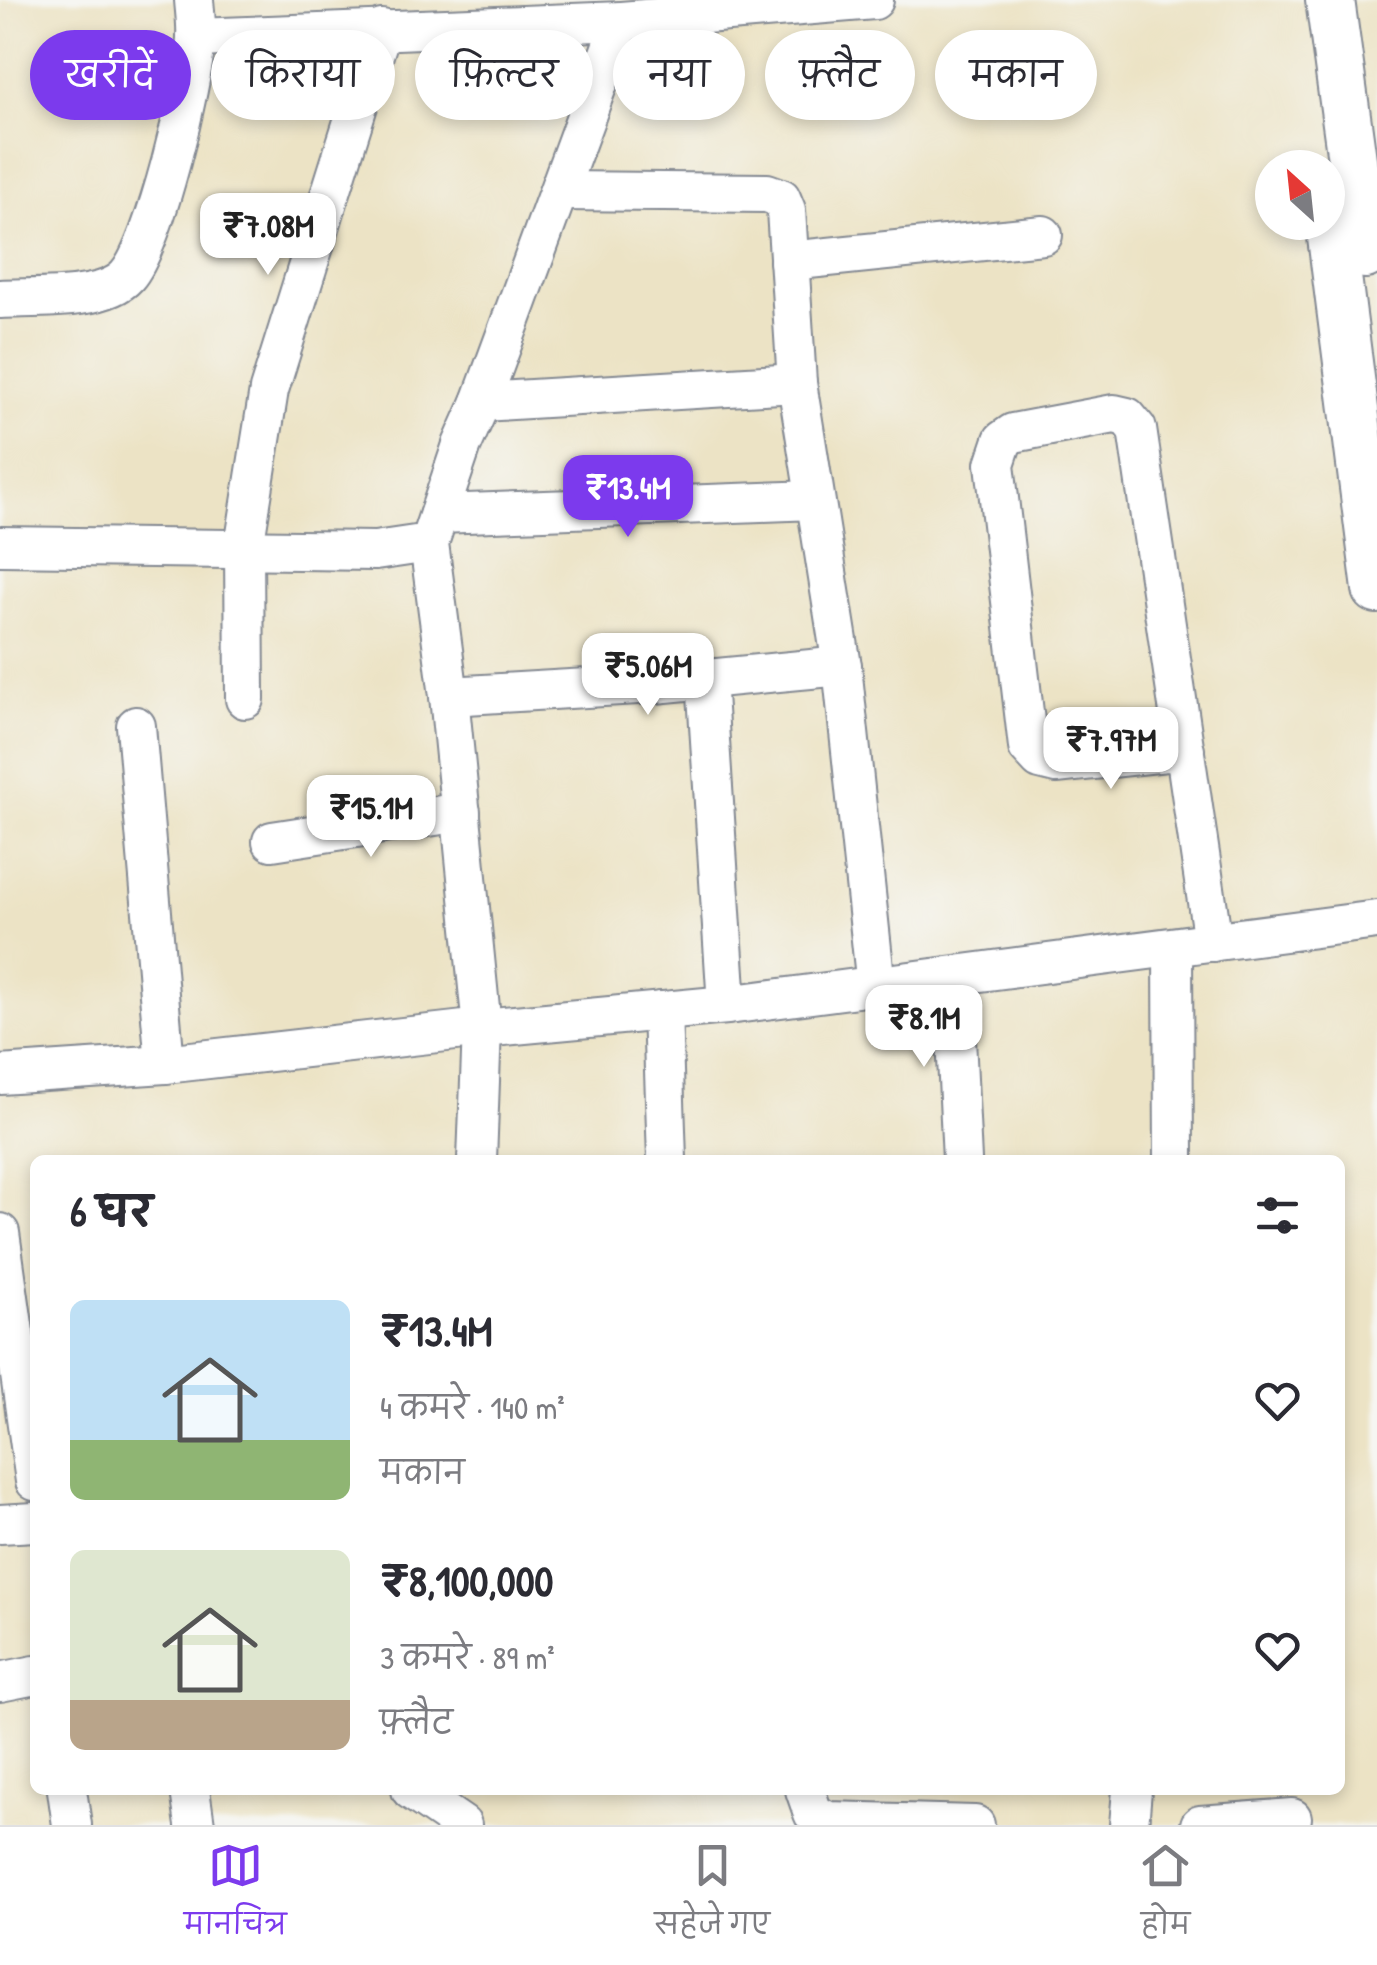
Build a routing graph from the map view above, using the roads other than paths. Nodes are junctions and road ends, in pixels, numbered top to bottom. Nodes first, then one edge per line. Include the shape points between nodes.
1 (194, 0) edge
2 (874, 0) edge
3 (1304, 0) edge
4 (1330, 0) edge
5 (621, 21) junction
6 (382, 29) junction
7 (196, 38) junction
8 (1322, 150) edge
9 (560, 191) junction
10 (1349, 226) edge
11 (1043, 235) dead end
12 (789, 261) junction
13 (0, 299) edge
14 (1377, 353) edge
15 (796, 383) junction
16 (481, 402) junction
17 (815, 500) junction
18 (434, 528) junction
19 (0, 546) edge
20 (244, 547) junction
21 (1377, 589) edge
22 (842, 666) junction
23 (706, 678) junction
24 (450, 696) junction
25 (246, 699) dead end
26 (136, 726) dead end
27 (1185, 750) junction
28 (461, 812) junction
29 (272, 842) dead end
30 (1377, 920) edge
31 (1213, 942) junction
32 (1174, 949) junction
33 (953, 977) junction
34 (876, 986) junction
35 (726, 1005) junction
36 (662, 1012) junction
37 (482, 1028) junction
38 (165, 1064) junction
39 (0, 1074) edge
40 (477, 1155) edge
41 (667, 1155) edge
42 (962, 1155) edge
43 (1174, 1155) edge
44 (0, 1233) edge
45 (21, 1291) edge
46 (30, 1413) edge
47 (30, 1522) edge
48 (0, 1524) edge
49 (30, 1677) edge
50 (0, 1682) edge
51 (68, 1795) edge
52 (191, 1795) edge
53 (418, 1795) edge
54 (807, 1795) edge
55 (1132, 1795) edge
56 (1292, 1818) dead end
57 (72, 1825) edge
58 (195, 1825) edge
59 (462, 1825) edge
60 (975, 1825) edge
61 (1129, 1825) edge
62 (1200, 1825) edge

1 - 7 street
2 - 5 street
3 - 8 street
4 - 10 street
5 - 6 street
5 - 9 street
6 - 7 street
6 - 20 street via 269,390
7 - 13 street via 169,173 126,277 100,292
9 - 12 street via 767,193 781,198 786,210
9 - 16 street
10 - 14 street
10 - 21 street
11 - 12 street
12 - 15 street
15 - 16 street
15 - 17 street
16 - 18 street
17 - 18 street
17 - 22 street
18 - 20 street via 375,551
18 - 24 street
19 - 20 street
20 - 25 street
22 - 23 street
22 - 34 street
23 - 24 street
23 - 35 street
24 - 28 street
26 - 38 street
27 - 27 street via 1138,428 1114,414 1012,433 1002,440 995,464 1028,747 1056,764
27 - 31 street
28 - 29 street
28 - 37 street
30 - 31 street
31 - 32 street
32 - 33 street
32 - 43 street
33 - 34 street
33 - 42 street
34 - 35 street
35 - 36 street
36 - 37 street
36 - 41 street
37 - 38 street
37 - 40 street
38 - 39 street
44 - 45 street
45 - 46 street
47 - 48 street
49 - 50 street
51 - 57 street
52 - 58 street
53 - 59 street
54 - 60 street via 813,1813 828,1822
55 - 61 street
56 - 62 street

